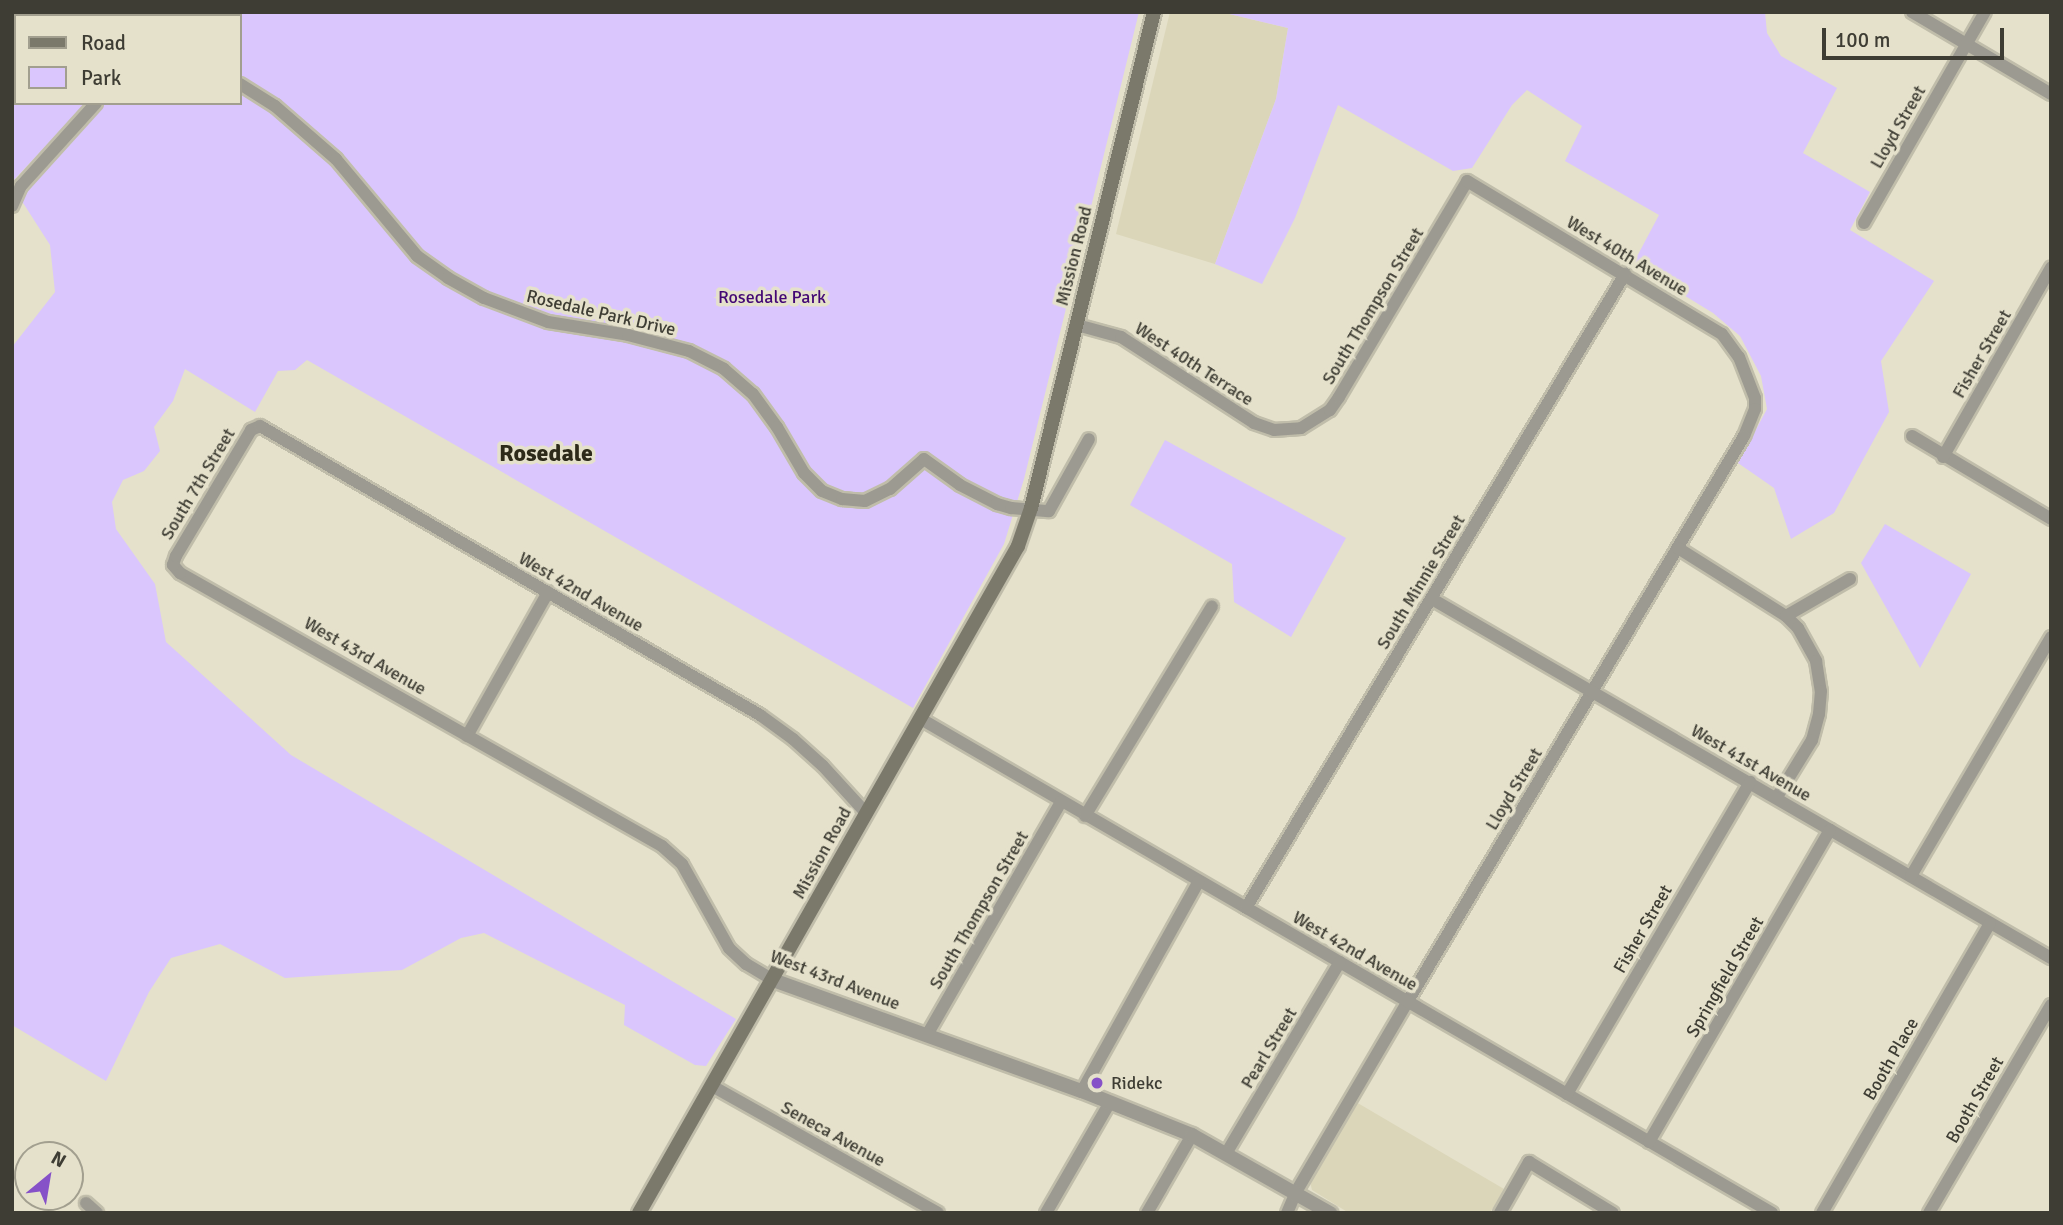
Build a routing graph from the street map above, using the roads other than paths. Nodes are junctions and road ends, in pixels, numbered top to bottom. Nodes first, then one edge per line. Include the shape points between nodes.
1 (1154, 12) edge
2 (1912, 12) edge
3 (1985, 12) edge
4 (1966, 43) junction
5 (242, 85) edge
6 (2051, 94) edge
7 (94, 105) edge
8 (1467, 181) joint
9 (12, 206) edge
10 (1864, 223) dead end
11 (2051, 268) edge
12 (1625, 274) junction
13 (1077, 325) junction
14 (1750, 380) joint
15 (260, 426) joint
16 (1292, 428) joint
17 (1912, 436) dead end
18 (1088, 439) dead end
19 (1943, 457) junction
20 (1031, 508) junction
21 (2051, 519) edge
22 (1678, 548) junction
23 (173, 565) joint
24 (1850, 579) dead end
25 (548, 592) junction
26 (1432, 599) junction
27 (1212, 606) dead end
28 (1786, 616) junction
29 (2051, 637) edge
30 (1592, 691) junction
31 (921, 719) junction
32 (467, 736) junction
33 (1750, 782) junction
34 (1777, 797) junction
35 (1061, 802) junction
36 (866, 813) junction
37 (1085, 816) junction
38 (1830, 830) junction
39 (1910, 876) junction
40 (1199, 881) junction
41 (1247, 908) junction
42 (1990, 923) junction
43 (2051, 958) edge
44 (1340, 962) junction
45 (773, 980) junction
46 (1408, 1001) junction
47 (2051, 1005) edge
48 (926, 1035) junction
49 (712, 1086) junction
50 (1082, 1091) junction
51 (1567, 1094) junction
52 (1110, 1102) junction
53 (1192, 1135) junction
54 (1649, 1142) junction
55 (1227, 1152) junction
56 (1296, 1192) junction
57 (86, 1203) dead end
58 (97, 1213) edge
59 (639, 1213) edge
60 (938, 1213) edge
61 (1046, 1213) edge
62 (1147, 1213) edge
63 (1287, 1213) edge
64 (1330, 1213) edge
65 (1500, 1213) edge
66 (1613, 1213) edge
67 (1773, 1213) edge
68 (1822, 1213) edge
69 (1929, 1213) edge

1 - 13 main road, Mission Road
2 - 4 street
3 - 4 street, Lloyd Street
4 - 6 street
4 - 10 street, Lloyd Street
5 - 20 street, Rosedale Park Drive via 275,106 337,159 417,256 448,278 484,298 548,322 689,351 724,369 752,394 822,491 865,501 890,489 924,459 997,504
7 - 9 street via 21,186
8 - 12 street, West 40th Avenue
8 - 16 street, South Thompson Street via 1330,410 1310,425
11 - 19 street, Fisher Street
12 - 14 street, West 40th Avenue via 1722,334
12 - 26 street, South Minnie Street
13 - 16 street, West 40th Terrace via 1121,337 1254,423 1274,430
13 - 20 main road, Mission Road
14 - 22 street, Lloyd Street via 1755,398 1751,422
15 - 23 street, South 7th Street via 251,430
15 - 25 street, West 42nd Avenue
17 - 19 street
18 - 20 street via 1052,509
19 - 21 street
20 - 31 main road, Mission Road via 1018,545
22 - 28 street
22 - 30 street, Lloyd Street
23 - 32 street, West 43rd Avenue
24 - 28 street
25 - 32 street
25 - 36 street, West 42nd Avenue via 760,715 813,757
26 - 30 street, West 41st Avenue
26 - 41 street, South Minnie Street
27 - 37 street
28 - 34 street via 1809,645 1821,691 1812,740
29 - 39 street
30 - 33 street, West 41st Avenue
30 - 46 street, Lloyd Street
31 - 35 street, West 42nd Avenue
31 - 36 main road, Mission Road
32 - 45 street, West 43rd Avenue via 662,846 681,864 729,948
33 - 34 street, West 41st Avenue
33 - 51 street, Fisher Street
34 - 38 street, West 41st Avenue
35 - 37 street, West 42nd Avenue
35 - 48 street, South Thompson Street
36 - 45 main road, Mission Road
37 - 40 street, West 42nd Avenue
38 - 39 street, West 41st Avenue
38 - 54 street, Springfield Street
39 - 42 street, West 41st Avenue
40 - 41 street, West 42nd Avenue
40 - 50 street
41 - 44 street, West 42nd Avenue
42 - 43 street, West 41st Avenue
42 - 68 street, Booth Place
44 - 46 street, West 42nd Avenue
44 - 55 street, Pearl Street
45 - 48 street, West 43rd Avenue
45 - 49 main road, Mission Road
46 - 51 street, West 42nd Avenue
46 - 56 street, Lloyd Street
47 - 69 street, Booth Street
48 - 50 street, West 43rd Avenue
49 - 59 main road, Mission Road
49 - 60 street, Seneca Avenue
50 - 52 street, West 43rd Avenue
51 - 54 street, West 42nd Avenue
52 - 53 street, West 43rd Avenue
52 - 61 street
53 - 55 street, West 43rd Avenue
53 - 62 street
54 - 67 street, West 42nd Avenue
55 - 56 street, West 43rd Avenue
56 - 63 street, Lloyd Street
56 - 64 street, West 43rd Avenue
57 - 58 street
65 - 66 street via 1528,1162

